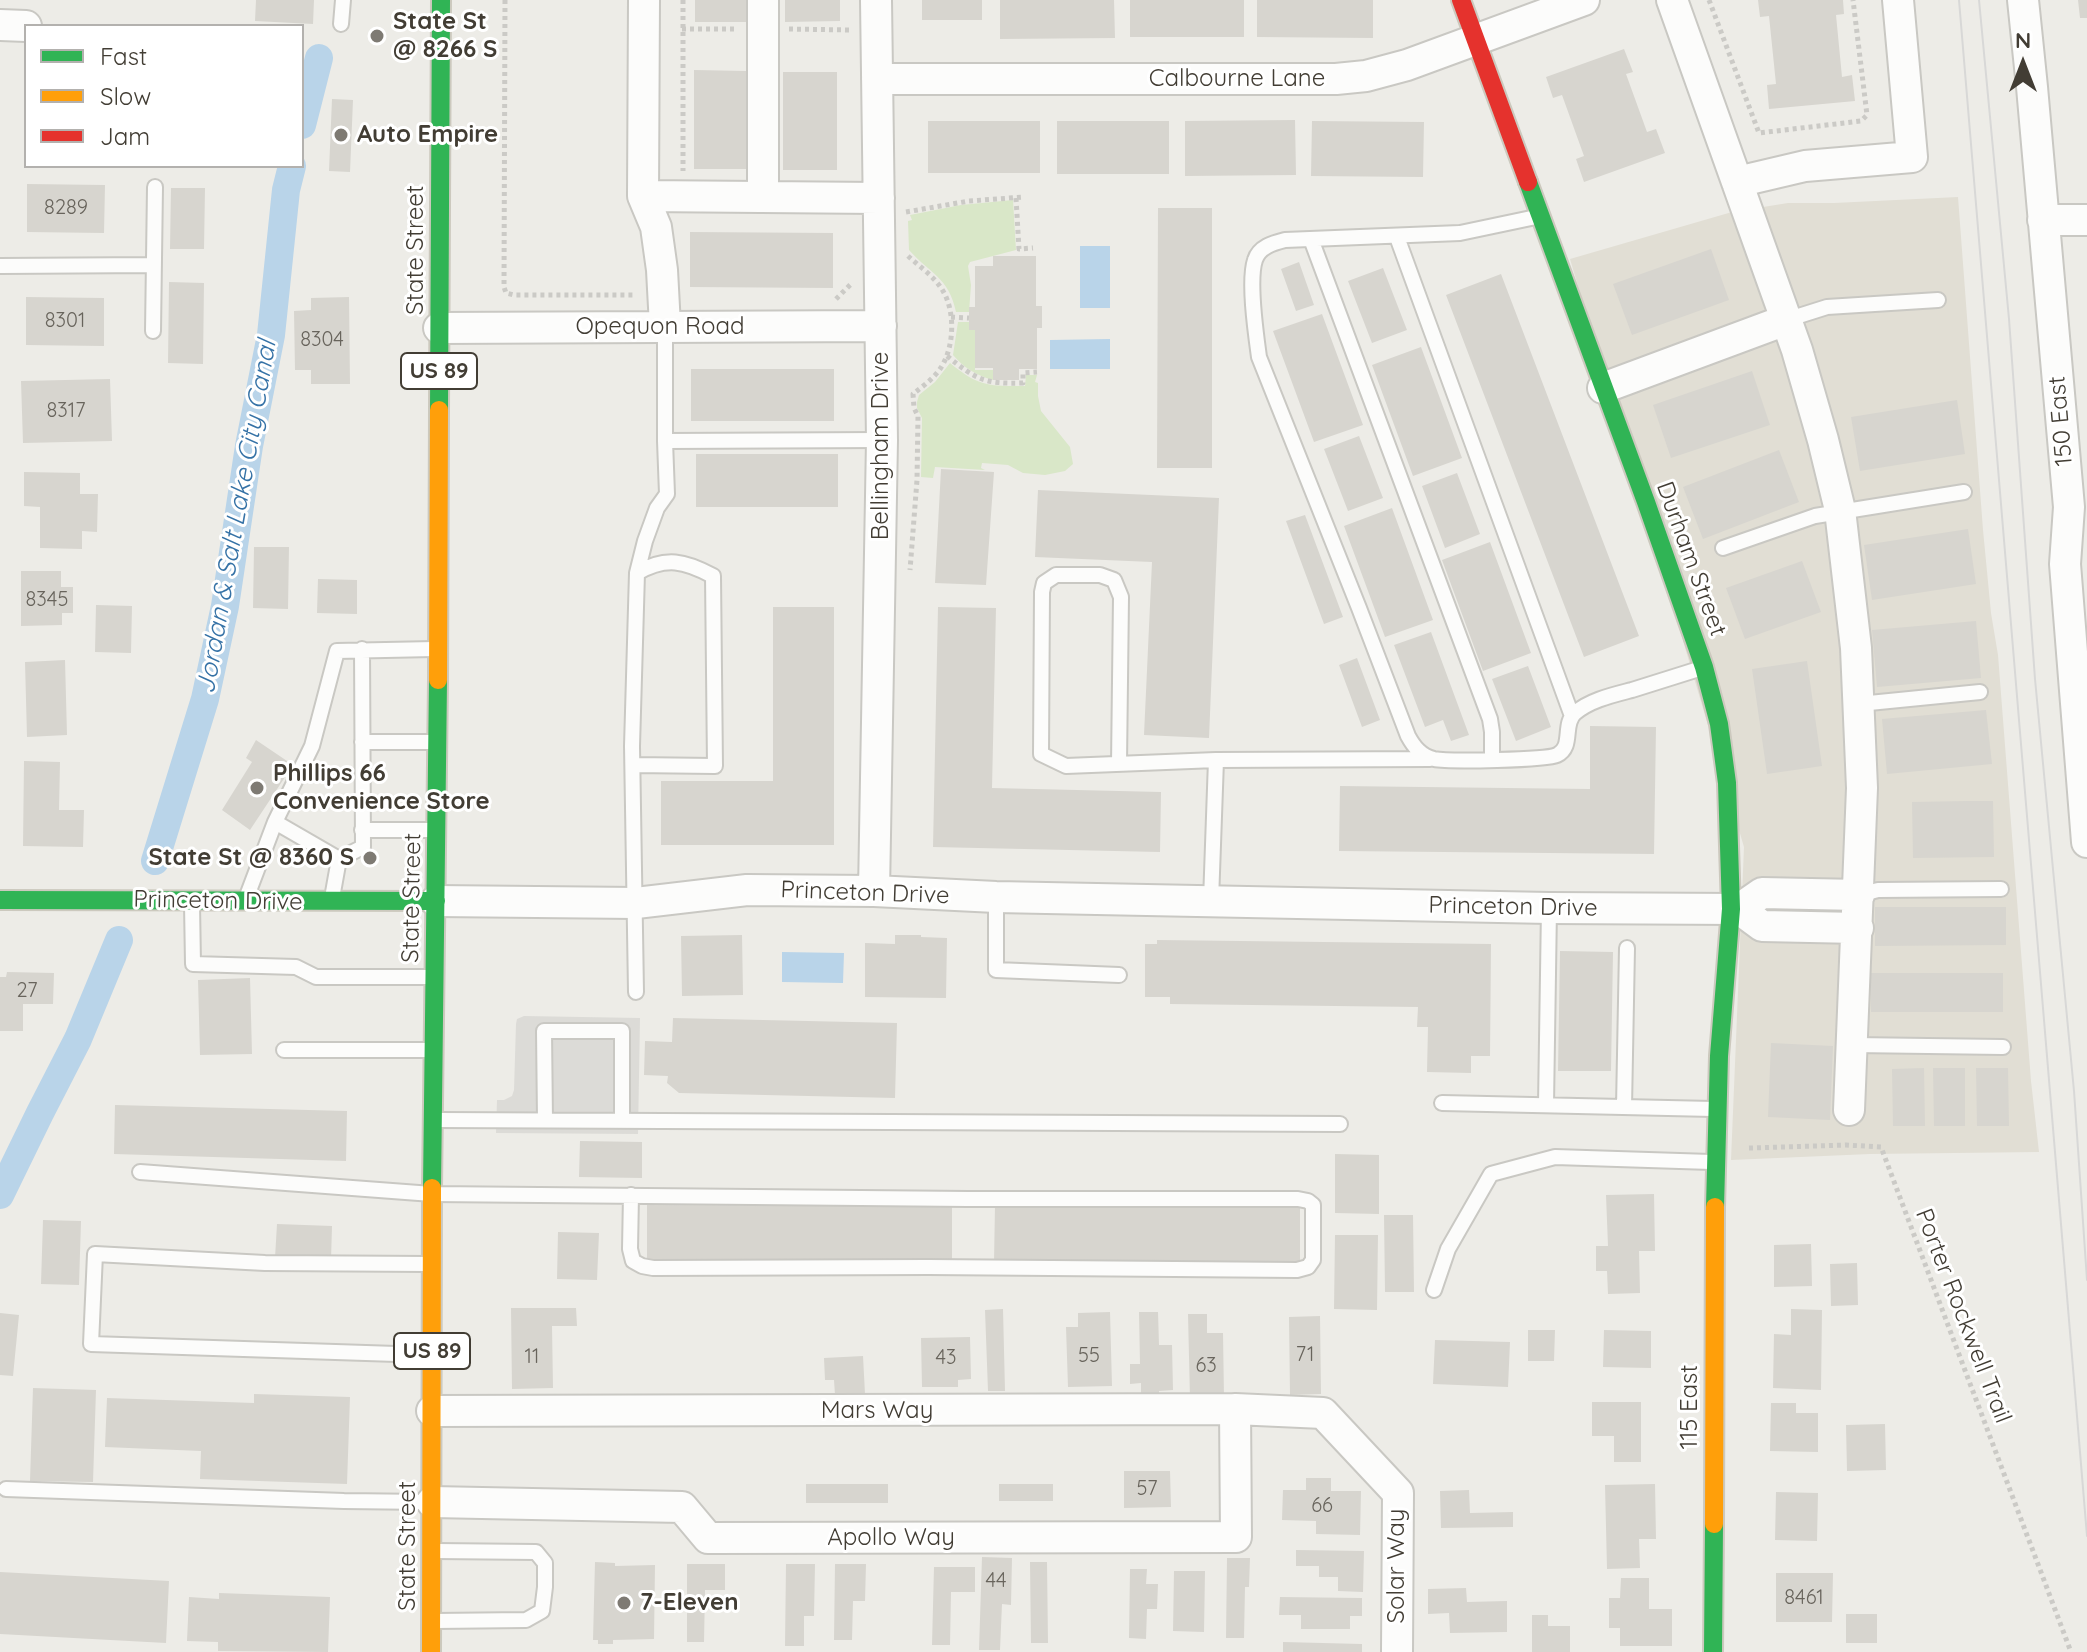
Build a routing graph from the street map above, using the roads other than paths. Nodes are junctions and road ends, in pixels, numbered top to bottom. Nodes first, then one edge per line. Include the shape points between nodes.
1 (343, 0) edge
2 (441, 0) edge
3 (644, 0) edge
4 (763, 0) edge
5 (876, 0) edge
6 (1461, 0) edge
7 (1584, 0) edge
8 (1672, 0) edge
9 (1898, 0) edge
10 (2023, 0) edge
11 (341, 24) dead end
12 (0, 25) edge
13 (24, 26) edge
14 (1475, 40) junction
15 (877, 79) junction
16 (1737, 182) junction
17 (155, 187) dead end
18 (643, 196) junction
19 (763, 197) junction
20 (892, 205) junction
21 (1540, 216) junction
22 (2043, 220) junction
23 (2087, 220) edge
24 (1397, 237) junction
25 (1311, 239) junction
26 (154, 265) junction
27 (0, 266) edge
28 (1938, 300) dead end
29 (1786, 320) junction
30 (665, 326) junction
31 (881, 326) junction
32 (439, 328) junction
33 (153, 331) dead end
34 (1603, 388) junction
35 (882, 440) junction
36 (665, 441) junction
37 (1964, 492) dead end
38 (1840, 510) junction
39 (1723, 548) dead end
40 (637, 573) junction
41 (362, 649) junction
42 (438, 649) junction
43 (1704, 667) junction
44 (1980, 692) dead end
45 (1859, 704) junction
46 (1572, 716) junction
47 (362, 742) junction
48 (437, 742) junction
49 (1435, 759) junction
50 (1492, 759) junction
51 (1216, 760) junction
52 (1119, 764) junction
53 (633, 765) junction
54 (275, 822) junction
55 (2086, 825) edge
56 (362, 830) junction
57 (437, 830) junction
58 (339, 859) junction
59 (2001, 889) dead end
60 (874, 891) junction
61 (1859, 895) junction
62 (996, 897) junction
63 (0, 900) edge
64 (192, 900) junction
65 (246, 900) junction
66 (436, 901) junction
67 (1211, 901) junction
68 (331, 902) junction
69 (636, 903) junction
70 (1549, 908) junction
71 (1735, 909) junction
72 (1858, 928) junction
73 (1627, 948) dead end
74 (1119, 975) dead end
75 (435, 977) junction
76 (636, 992) dead end
77 (1853, 1045) junction
78 (2003, 1047) dead end
79 (284, 1050) dead end
80 (434, 1050) junction
81 (1442, 1103) dead end
82 (1546, 1105) junction
83 (1624, 1107) junction
84 (1717, 1110) junction
85 (1849, 1110) dead end
86 (433, 1120) junction
87 (545, 1120) junction
88 (622, 1121) junction
89 (1340, 1124) dead end
90 (1716, 1155) junction
91 (140, 1172) dead end
92 (432, 1194) junction
93 (631, 1195) junction
94 (433, 1264) junction
95 (1434, 1290) dead end
96 (432, 1356) junction
97 (1235, 1409) junction
98 (432, 1411) junction
99 (1323, 1413) joint
100 (6, 1489) dead end
101 (432, 1502) junction
102 (432, 1551) junction
103 (431, 1621) junction
104 (431, 1652) edge
105 (1397, 1652) edge
106 (1713, 1652) edge

1 - 11 lane
2 - 32 street, State Street / US 89
3 - 18 street
4 - 19 street
5 - 15 street, Bellingham Drive
6 - 14 street, Durham Street
7 - 14 street, Calbourne Lane
8 - 16 street
9 - 16 street via 1912,157 1805,166
10 - 22 street, 150 East
12 - 13 street
14 - 15 street, Calbourne Lane via 1393,69 1336,79
14 - 21 street, Durham Street
15 - 20 street, Bellingham Drive
16 - 29 street
17 - 26 lane
18 - 19 street
18 - 30 street via 656,227
19 - 20 street
20 - 31 street, Bellingham Drive
21 - 24 lane via 1460,233
21 - 34 street, Durham Street
22 - 23 street
22 - 55 street, 150 East via 2069,507 2065,564
24 - 25 lane
24 - 46 lane
25 - 49 lane via 1271,243 1255,259 1259,357 1408,736 1414,747
25 - 50 lane via 1490,719
26 - 27 lane
26 - 33 lane
28 - 29 lane via 1827,307
29 - 34 street
29 - 38 street
30 - 31 street, Opequon Road
30 - 32 street, Opequon Road
30 - 36 lane
31 - 35 street, Bellingham Drive
32 - 42 street, State Street / US 89
34 - 43 street, Durham Street
35 - 36 lane
35 - 60 street, Bellingham Drive
36 - 40 lane via 667,494 657,508
37 - 38 lane
38 - 39 lane
38 - 45 street
40 - 53 lane
40 - 53 lane via 658,563 682,562 713,576 715,766
41 - 42 lane
41 - 47 lane
41 - 54 lane via 337,651 312,746
42 - 48 street, State Street / US 89
43 - 46 lane via 1589,704
43 - 71 street, Durham Street via 1727,783
44 - 45 lane
45 - 61 street
46 - 50 lane via 1565,750 1555,756
47 - 48 lane
47 - 56 lane
48 - 57 street, State Street / US 89
49 - 50 lane
49 - 51 lane
51 - 52 lane
51 - 67 lane
52 - 52 lane via 1066,766 1041,754 1042,592 1044,583 1056,575 1100,575 1118,587
53 - 69 lane
54 - 58 lane
54 - 65 lane
56 - 57 lane
56 - 58 lane via 363,847
57 - 66 street, State Street / US 89
58 - 68 lane
59 - 61 lane via 1878,890
60 - 62 street, Princeton Drive
60 - 69 street, Princeton Drive via 747,890
61 - 71 street via 1762,893
61 - 72 street
62 - 67 street, Princeton Drive
62 - 74 lane via 996,970
63 - 64 street, Princeton Drive
64 - 65 street, Princeton Drive
64 - 75 lane via 193,964 296,967 316,977
65 - 68 street, Princeton Drive
66 - 68 street, Princeton Drive
66 - 69 street, Princeton Drive
66 - 75 street, State Street / US 89
67 - 70 street, Princeton Drive
69 - 76 lane
70 - 71 street, Princeton Drive
70 - 82 lane
71 - 72 street via 1762,926
71 - 84 street, Durham Street
72 - 77 street
73 - 83 lane
75 - 80 street, State Street / US 89
77 - 78 lane
77 - 85 street
79 - 80 lane
80 - 86 street, State Street / US 89
81 - 82 lane
82 - 83 lane
83 - 84 lane
84 - 90 street, Durham Street
86 - 87 lane
86 - 92 street, State Street / US 89
87 - 88 lane
87 - 88 lane via 544,1031 622,1031
88 - 89 lane
90 - 95 lane via 1555,1157 1491,1174 1448,1249
90 - 106 street, 115 East
91 - 92 lane
92 - 93 lane
92 - 94 street, State Street / US 89
93 - 93 lane via 1298,1199 1313,1205 1313,1260 1297,1270 653,1268 636,1264 631,1257
94 - 96 street, State Street / US 89
94 - 96 lane via 95,1254 91,1344
96 - 98 street, State Street / US 89
97 - 98 street, Mars Way
97 - 99 street, Mars Way
97 - 101 street, Apollo Way via 1236,1537 708,1538 682,1507
98 - 101 street, State Street / US 89
99 - 105 street, Solar Way via 1398,1493
100 - 101 lane
101 - 102 street, State Street / US 89
102 - 103 street, State Street / US 89
102 - 103 lane via 536,1552 545,1563 545,1587 542,1611 526,1620
103 - 104 street, State Street / US 89

